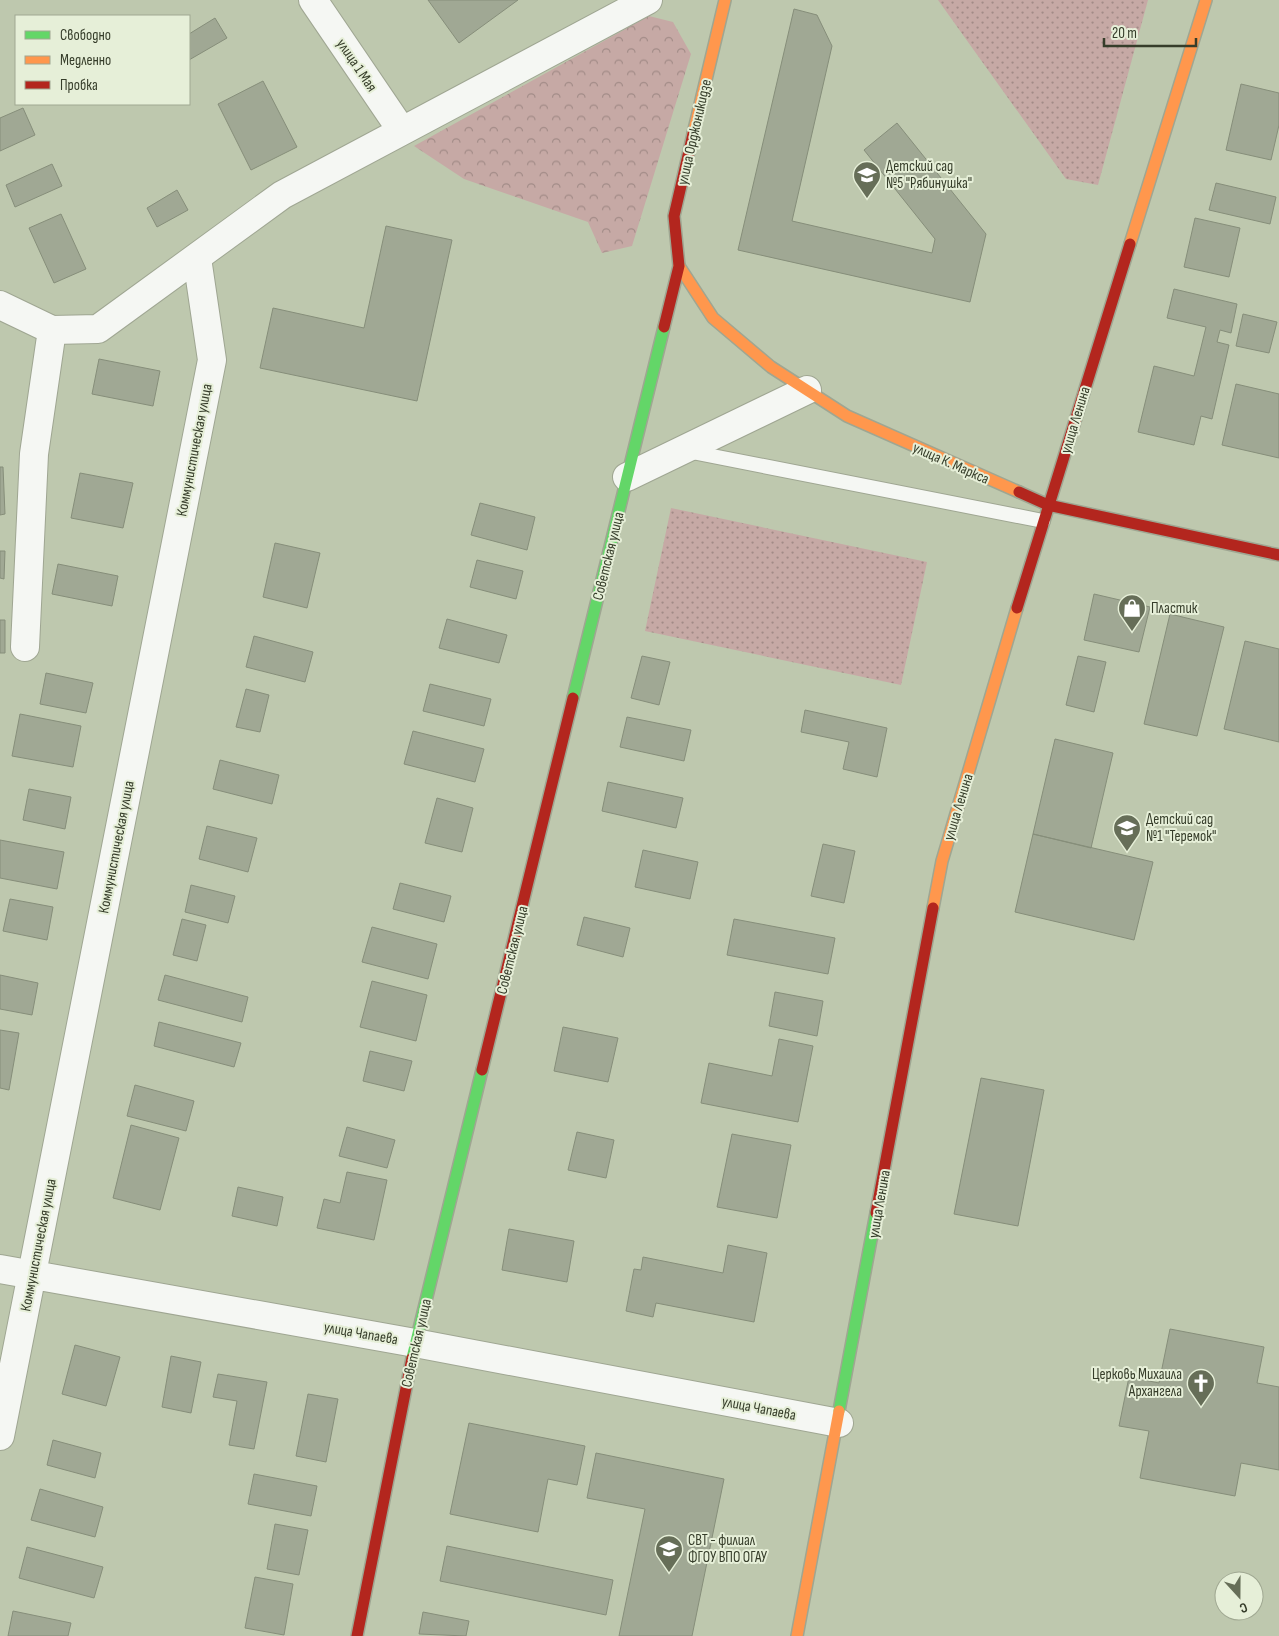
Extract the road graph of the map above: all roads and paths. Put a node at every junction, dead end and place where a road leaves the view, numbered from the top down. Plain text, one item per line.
1 (313, 0) edge
2 (648, 0) edge
3 (725, 0) edge
4 (1206, 0) edge
5 (402, 131) junction
6 (197, 258) junction
7 (679, 266) junction
8 (0, 305) edge
9 (52, 330) junction
10 (807, 390) junction
11 (683, 450) junction
12 (627, 477) junction
13 (1048, 506) junction
14 (1044, 521) junction
15 (1279, 555) edge
16 (25, 647) dead end
17 (0, 1269) edge
18 (33, 1274) junction
19 (415, 1343) junction
20 (839, 1423) junction
21 (0, 1436) edge
22 (357, 1636) edge
23 (797, 1636) edge

1 - 5 street, улица 1 Мая
2 - 5 street
3 - 7 street, улица Орджоникидзе
4 - 13 street, улица Ленина
5 - 6 street
6 - 9 street
6 - 18 street, Коммунистическая улица
7 - 10 street, улица К. Маркса
7 - 12 street, Советская улица
8 - 9 street
9 - 16 street
10 - 11 street
10 - 13 street, улица К. Маркса
11 - 12 street
11 - 14 lane
12 - 19 street, Советская улица
13 - 14 street, улица Ленина
13 - 15 street, улица К. Маркса
14 - 20 street, улица Ленина
17 - 18 street, улица Чапаева
18 - 19 street, улица Чапаева
18 - 21 street, Коммунистическая улица
19 - 20 street, улица Чапаева
19 - 22 street, Советская улица
20 - 23 street, улица Ленина

